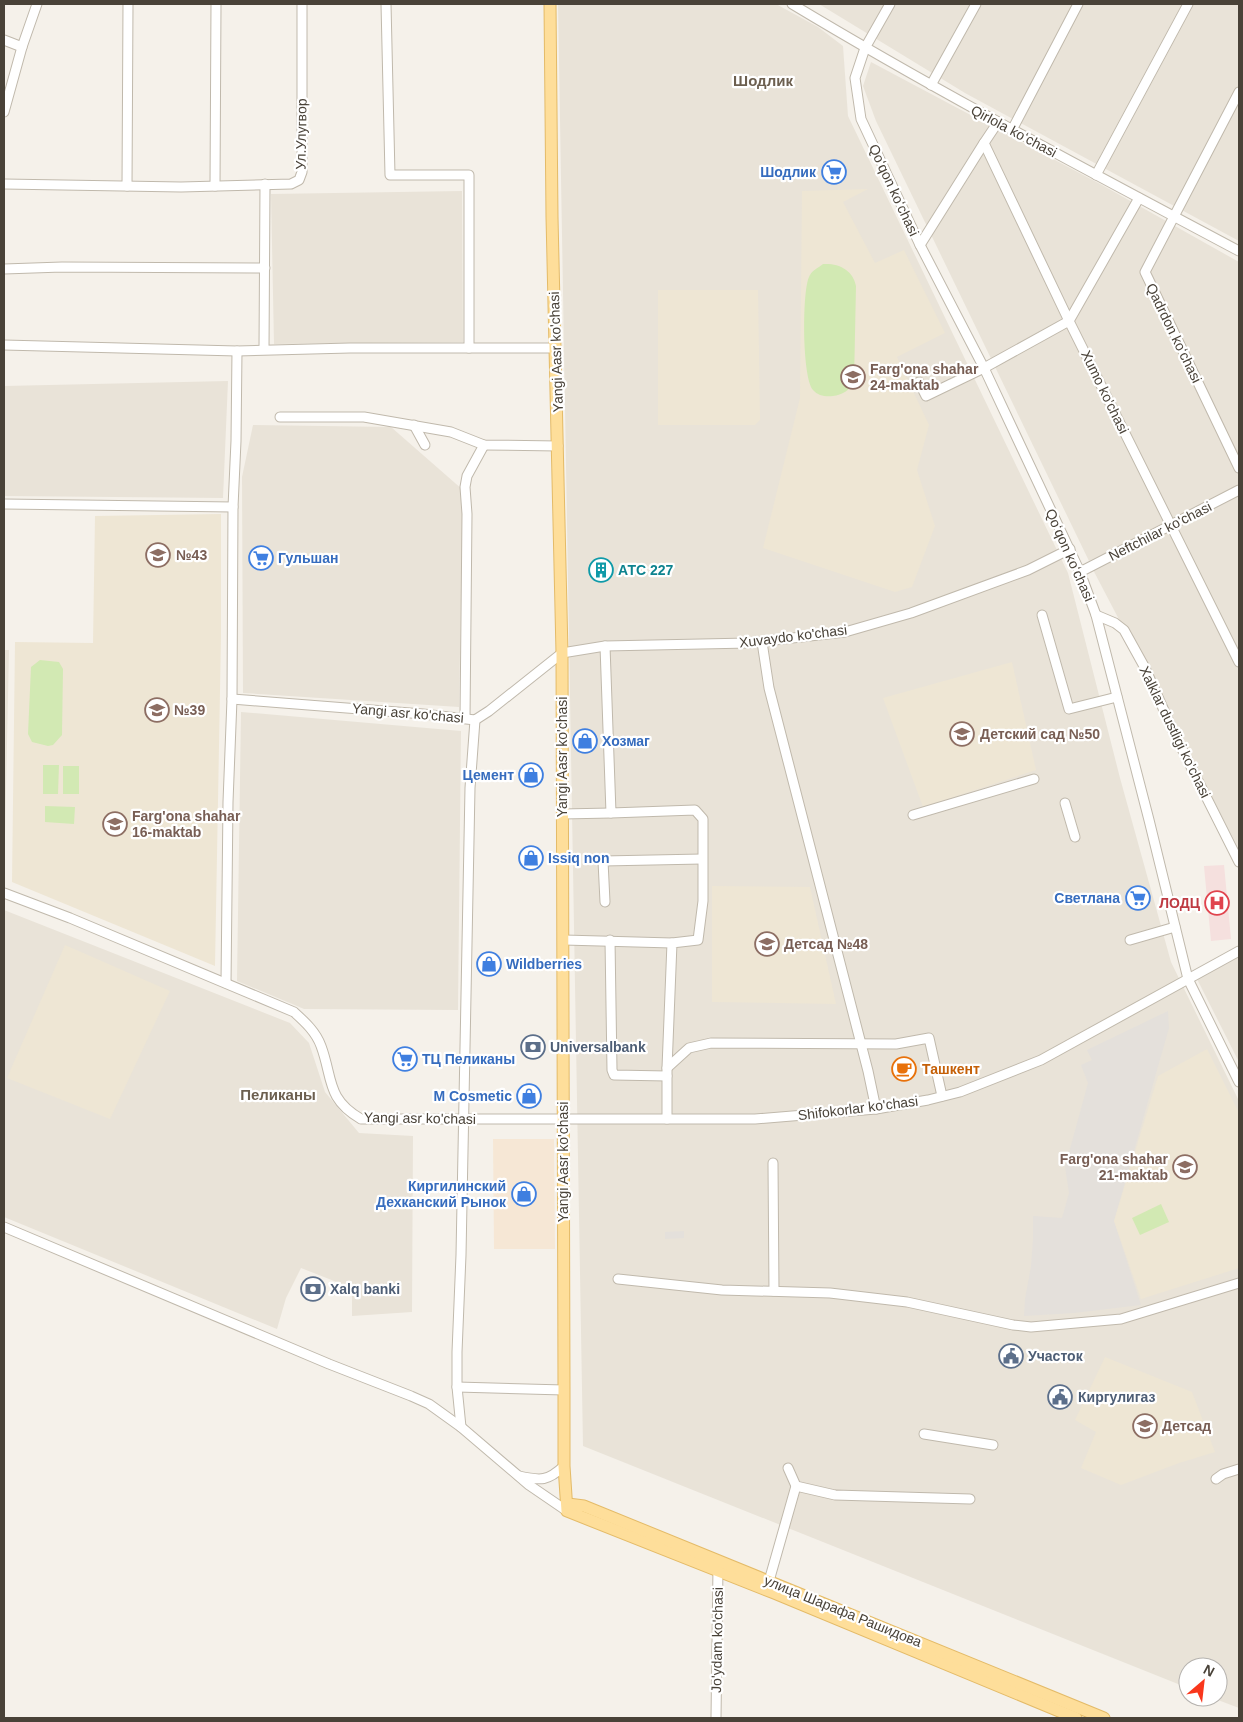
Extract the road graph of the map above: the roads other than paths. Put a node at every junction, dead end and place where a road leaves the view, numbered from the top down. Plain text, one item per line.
1 (37, 4) edge
2 (128, 4) edge
3 (216, 4) edge
4 (302, 4) edge
5 (386, 4) edge
6 (550, 4) edge
7 (792, 4) edge
8 (890, 4) edge
9 (976, 4) edge
10 (1078, 4) edge
11 (1188, 4) edge
12 (4, 40) edge
13 (22, 47) junction
14 (865, 48) junction
15 (931, 85) junction
16 (1239, 92) edge
17 (4, 112) edge
18 (998, 122) junction
19 (1012, 130) junction
20 (984, 143) junction
21 (1096, 175) junction
22 (4, 184) edge
23 (265, 184) junction
24 (127, 186) junction
25 (215, 186) junction
26 (1139, 198) junction
27 (1174, 217) junction
28 (920, 245) junction
29 (1238, 250) edge
30 (4, 268) edge
31 (265, 268) junction
32 (1069, 321) junction
33 (4, 345) edge
34 (468, 348) junction
35 (555, 348) junction
36 (264, 349) junction
37 (237, 351) junction
38 (984, 368) junction
39 (919, 382) dead end
40 (280, 417) dead end
41 (414, 424) junction
42 (425, 445) dead end
43 (484, 445) junction
44 (558, 446) junction
45 (1239, 468) edge
46 (1239, 490) edge
47 (4, 504) edge
48 (233, 507) junction
49 (1170, 525) junction
50 (1070, 549) junction
51 (1080, 572) junction
52 (1096, 615) junction
53 (1042, 616) dead end
54 (762, 642) junction
55 (605, 646) junction
56 (562, 653) junction
57 (1239, 662) edge
58 (1116, 697) junction
59 (232, 699) junction
60 (464, 718) junction
61 (475, 720) junction
62 (1034, 779) dead end
63 (1066, 803) dead end
64 (611, 813) junction
65 (562, 814) junction
66 (913, 815) dead end
67 (1075, 837) dead end
68 (702, 859) junction
69 (1239, 862) edge
70 (4, 893) edge
71 (605, 902) dead end
72 (1175, 927) junction
73 (564, 940) junction
74 (610, 940) junction
75 (1130, 940) dead end
76 (672, 943) junction
77 (1239, 952) edge
78 (1188, 979) junction
79 (226, 982) junction
80 (860, 1045) junction
81 (667, 1072) junction
82 (1239, 1082) edge
83 (942, 1096) junction
84 (876, 1109) junction
85 (464, 1119) junction
86 (563, 1119) junction
87 (667, 1119) junction
88 (773, 1163) dead end
89 (4, 1227) edge
90 (618, 1279) dead end
91 (1239, 1283) edge
92 (774, 1292) junction
93 (457, 1387) junction
94 (564, 1390) junction
95 (461, 1427) junction
96 (924, 1434) dead end
97 (993, 1445) dead end
98 (564, 1466) junction
99 (788, 1468) dead end
100 (1239, 1469) edge
101 (517, 1476) junction
102 (1216, 1479) dead end
103 (796, 1486) junction
104 (970, 1499) dead end
105 (574, 1509) junction
106 (718, 1566) junction
107 (769, 1581) junction
108 (994, 1679) junction
109 (716, 1718) edge
110 (1076, 1718) edge
111 (1104, 1718) edge

1 - 13 street
2 - 24 street
3 - 25 street
4 - 23 street, Ул.Улугвор
5 - 34 street
6 - 35 main road, Yangi Aasr ko'chasi
7 - 14 street, Qirlola koʻchasi
8 - 14 street, Qoʻqon koʻchasi
9 - 15 street
10 - 19 street
11 - 21 street
12 - 13 street
13 - 17 street
14 - 15 street, Qirlola koʻchasi
14 - 28 street, Qoʻqon koʻchasi
15 - 18 street, Qirlola koʻchasi
16 - 27 street, Qadrdon koʻchasi
18 - 19 street, Qirlola koʻchasi
18 - 20 street
19 - 21 street, Qirlola koʻchasi
20 - 28 street
20 - 32 street, Xumo ko'chasi
21 - 26 street, Qirlola koʻchasi
22 - 24 street, Ул.Улугвор
23 - 25 street, Ул.Улугвор
23 - 31 street
24 - 25 street, Ул.Улугвор
26 - 27 street, Qirlola koʻchasi
26 - 32 street
27 - 29 street, Qirlola koʻchasi
27 - 45 street, Qadrdon koʻchasi
28 - 38 street, Qoʻqon koʻchasi
30 - 31 street
31 - 36 street
32 - 38 street
32 - 49 street, Xumo ko'chasi
33 - 37 street
34 - 35 street
34 - 36 street
35 - 44 main road, Yangi Aasr ko'chasi
36 - 37 street
37 - 48 street
38 - 39 street
38 - 50 street, Qoʻqon koʻchasi
40 - 41 street
41 - 42 street
41 - 43 street
43 - 44 street
43 - 60 street
44 - 56 main road, Yangi Aasr ko'chasi
46 - 49 street, Neftchilar ko'chasi
47 - 48 street
48 - 59 street
49 - 51 street, Neftchilar ko'chasi
49 - 57 street, Xumo ko'chasi
50 - 51 street, Qoʻqon koʻchasi
50 - 54 street, Xuvaydo ko'chasi
51 - 52 street, Qoʻqon koʻchasi
52 - 58 street, Qoʻqon koʻchasi
52 - 69 street, Xalklar dustligi ko'chasi
53 - 58 street
54 - 55 street, Xuvaydo ko'chasi
54 - 80 street
55 - 56 street, Xuvaydo ko'chasi
55 - 64 street
56 - 61 street, Yangi asr ko'chasi
56 - 65 main road, Yangi Aasr ko'chasi
58 - 72 street, Qoʻqon koʻchasi
59 - 60 street, Yangi asr ko'chasi
59 - 79 street
60 - 61 street, Yangi asr ko'chasi
61 - 85 street
62 - 66 street
63 - 67 street
64 - 65 street
64 - 68 street
65 - 73 main road, Yangi Aasr ko'chasi
68 - 71 street
68 - 76 street
70 - 79 street, Yangi asr ko'chasi
72 - 75 street
72 - 78 street, Qoʻqon koʻchasi
73 - 74 street
73 - 86 main road, Yangi Aasr ko'chasi
74 - 76 street
74 - 81 street
76 - 81 street
77 - 78 street, Shifokorlar ko'chasi
78 - 82 street, Qoʻqon koʻchasi
78 - 83 street, Shifokorlar ko'chasi
79 - 85 street, Yangi asr ko'chasi
80 - 81 street
80 - 83 street
80 - 84 street
81 - 87 street
83 - 84 street, Shifokorlar ko'chasi
84 - 87 street, Shifokorlar ko'chasi
85 - 86 street, Yangi asr ko'chasi
85 - 93 street
86 - 87 street, Shifokorlar ko'chasi
86 - 94 main road, Yangi Aasr ko'chasi
88 - 92 street
89 - 95 street
90 - 92 street
91 - 92 street
93 - 94 street
93 - 95 street
94 - 98 main road, Yangi Aasr ko'chasi
95 - 101 street
96 - 97 street
98 - 101 street
98 - 105 main road, Yangi Aasr ko'chasi
99 - 103 street
100 - 102 street
101 - 105 street
103 - 104 street
103 - 107 street
105 - 106 main road, улица Шарафа Рашидова
106 - 107 main road, улица Шарафа Рашидова
106 - 108 main road
106 - 109 street, Jo'ydam ko'chasi
107 - 108 main road, улица Шарафа Рашидова
108 - 110 main road
108 - 111 main road, улица Шарафа Рашидова

